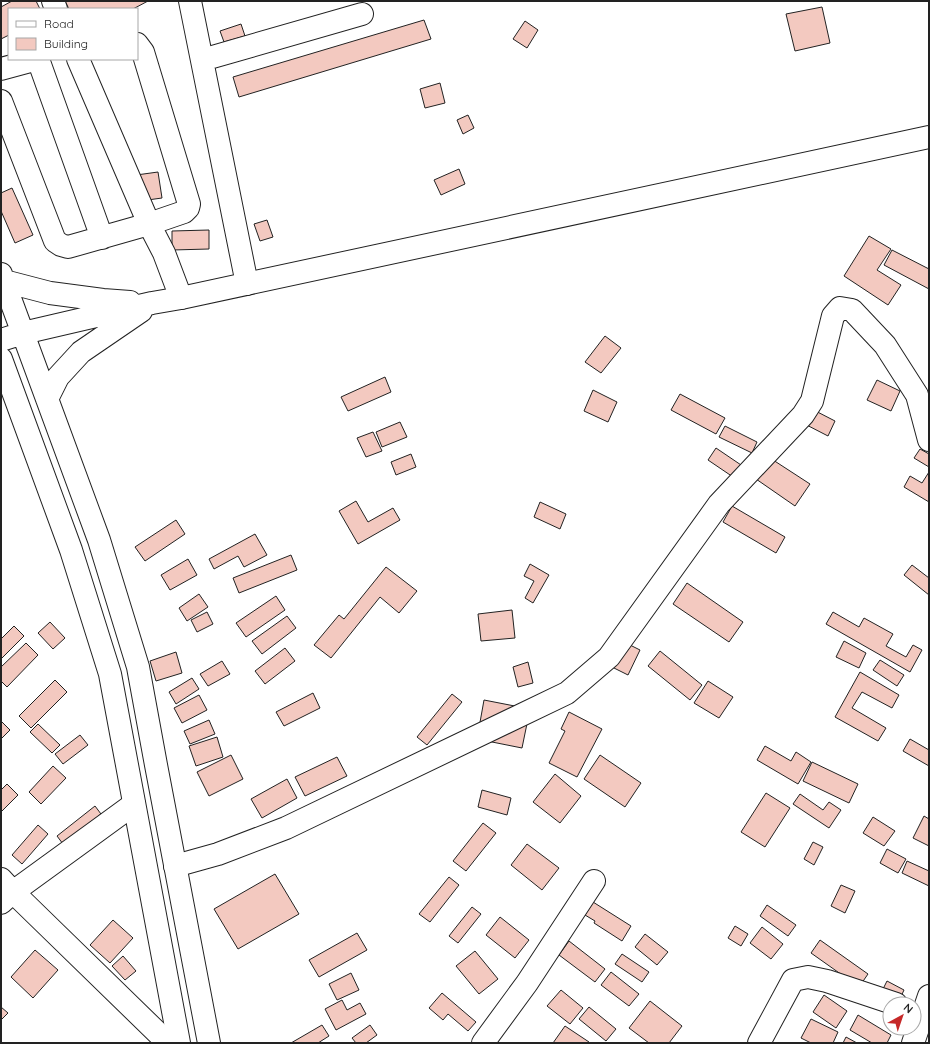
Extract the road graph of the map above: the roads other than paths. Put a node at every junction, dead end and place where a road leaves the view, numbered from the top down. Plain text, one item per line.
1 (190, 1) edge
2 (362, 14) dead end
3 (138, 45) edge
4 (34, 60) edge
5 (38, 60) edge
6 (78, 60) edge
7 (202, 60) junction
8 (1, 69) edge
9 (1, 101) edge
10 (929, 137) edge
11 (149, 224) junction
12 (102, 238) junction
13 (2, 277) edge
14 (248, 284) junction
15 (181, 298) junction
16 (152, 303) junction
17 (23, 334) junction
18 (1, 340) edge
19 (1, 359) edge
20 (47, 399) junction
21 (929, 440) edge
22 (134, 804) junction
23 (175, 866) junction
24 (594, 881) dead end
25 (5, 891) edge
26 (882, 999) edge
27 (168, 1043) edge
28 (179, 1043) edge
29 (209, 1043) edge
30 (483, 1043) edge
31 (759, 1043) edge

1 - 7 main road
2 - 7 main road
3 - 11 main road
4 - 8 main road
5 - 12 main road
6 - 11 main road
7 - 14 main road
9 - 12 main road
10 - 14 main road
11 - 12 main road
11 - 15 main road
13 - 16 main road
13 - 17 main road
14 - 15 main road
15 - 16 main road
16 - 17 main road
16 - 20 main road
17 - 18 main road
17 - 20 main road
19 - 22 main road
20 - 23 main road
21 - 23 main road
22 - 25 main road
22 - 28 main road
23 - 29 main road
24 - 30 main road
25 - 27 main road
26 - 31 main road

